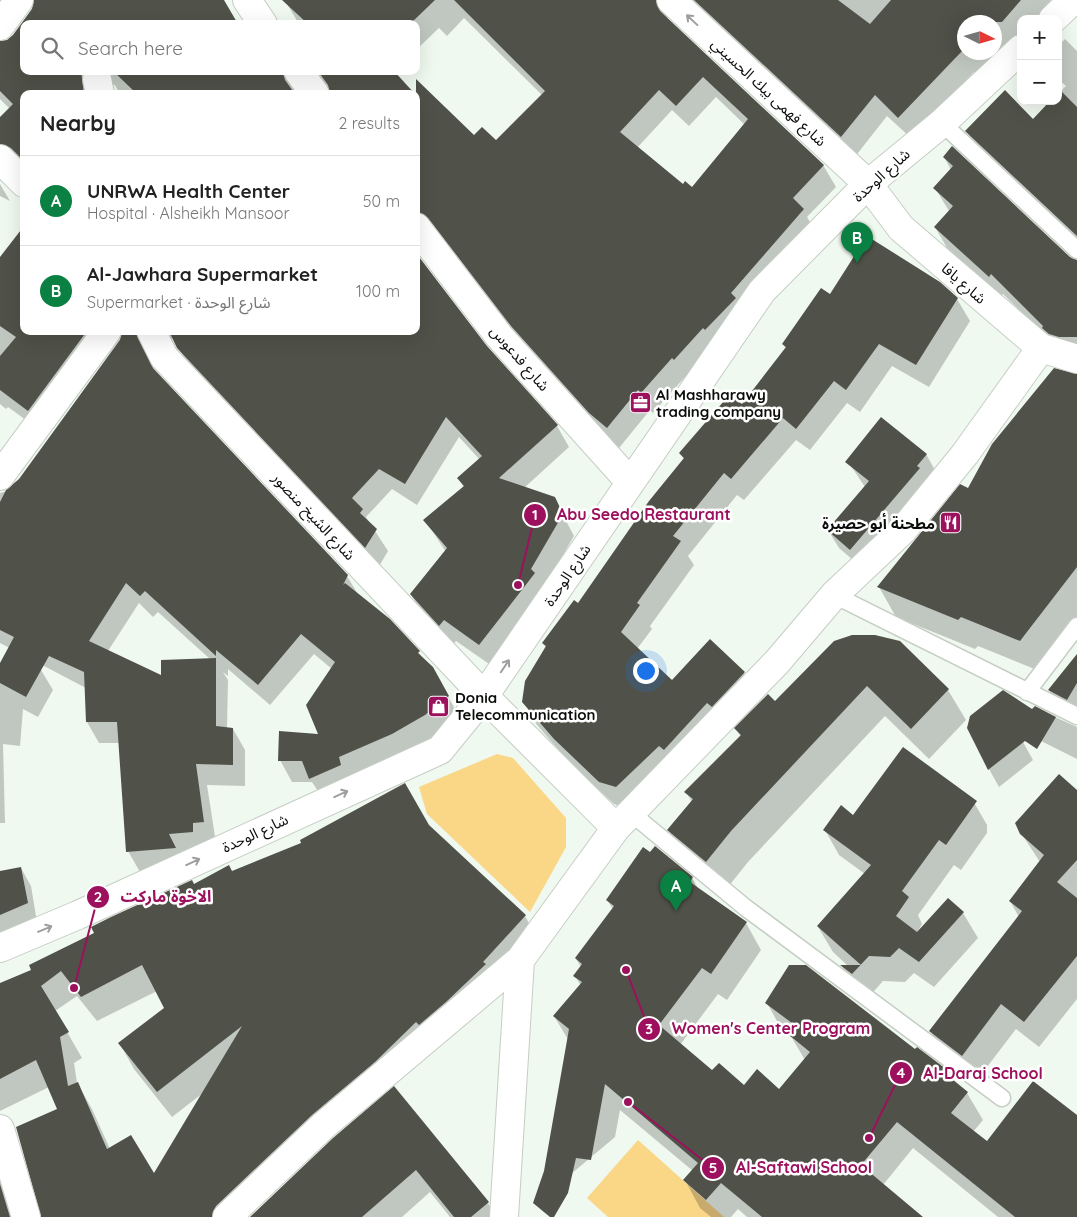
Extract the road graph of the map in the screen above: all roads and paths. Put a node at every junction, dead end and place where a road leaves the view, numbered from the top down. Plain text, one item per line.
1 (19, 0) edge
2 (247, 0) edge
3 (671, 0) edge
4 (260, 20) edge
5 (0, 26) edge
6 (1017, 53) edge
7 (301, 75) edge
8 (312, 90) edge
9 (942, 123) junction
10 (0, 158) edge
11 (20, 179) edge
12 (868, 184) junction
13 (420, 232) edge
14 (1077, 250) edge
15 (104, 335) edge
16 (153, 335) edge
17 (1041, 348) junction
18 (1077, 359) edge
19 (0, 476) edge
20 (630, 482) junction
21 (834, 595) junction
22 (1077, 626) edge
23 (1028, 692) junction
24 (484, 696) junction
25 (1077, 716) edge
26 (623, 821) junction
27 (0, 948) edge
28 (520, 960) junction
29 (1002, 1098) dead end
30 (0, 1129) edge
31 (26, 1217) edge
32 (227, 1217) edge
33 (504, 1217) edge

1 - 5 street
2 - 4 street
12 -> 3 street, شارع فهمى بيك الحسيني
6 - 9 street, شارع الوحدة
7 - 8 street
9 - 12 street, شارع الوحدة
9 - 14 lane
10 - 11 street
12 - 17 street, شارع يافا
12 - 20 street, شارع الوحدة
13 - 20 street, شارع فدعوس
15 - 19 street
16 - 24 street, شارع الشيخ منصور
17 - 18 street, شارع يافا
17 - 21 street
24 -> 20 street, شارع الوحدة
21 - 23 lane
21 - 26 street
22 - 23 lane
23 - 25 lane
24 - 26 street, شارع الشيخ منصور
27 -> 24 street, شارع الوحدة
26 - 28 street
26 - 29 lane
28 - 32 street
28 - 33 street
30 - 31 street

